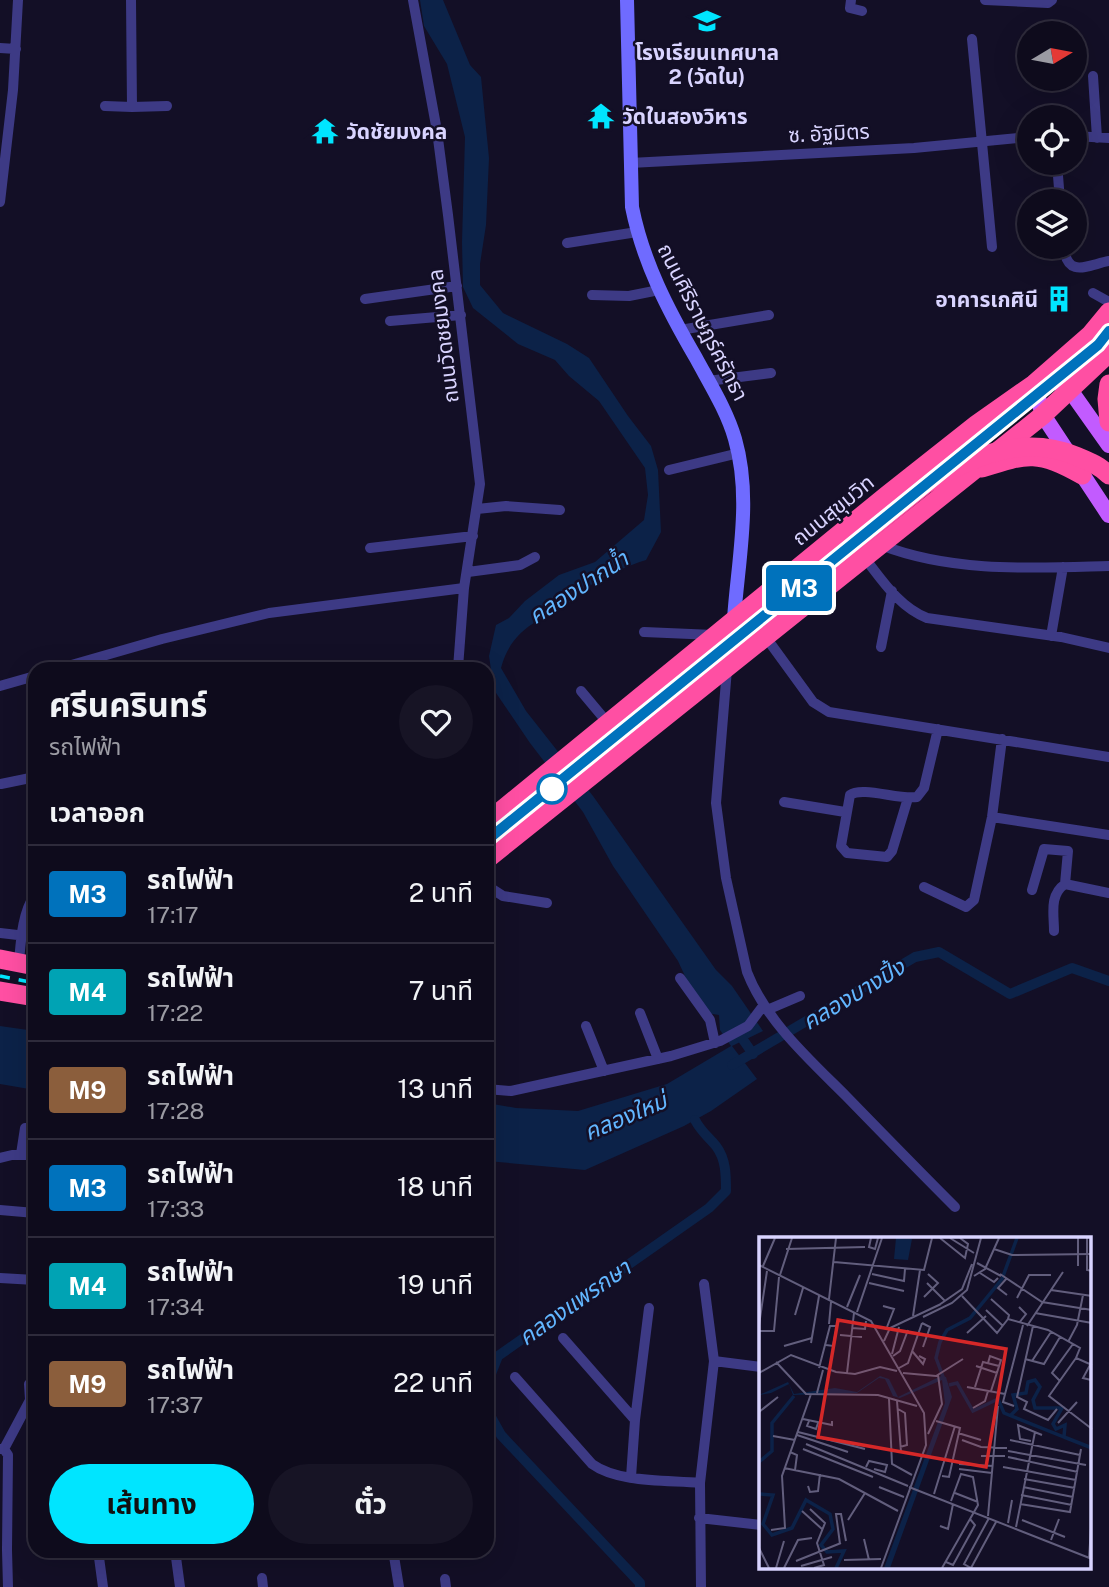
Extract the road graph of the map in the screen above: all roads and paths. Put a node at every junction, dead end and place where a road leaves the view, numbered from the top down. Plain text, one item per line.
1 (18, 0) edge
2 (131, 0) edge
3 (413, 0) edge
4 (627, 0) edge
5 (851, 0) edge
6 (985, 0) edge
7 (1052, 0) edge
8 (862, 12) dead end
9 (972, 39) dead end
10 (0, 48) edge
11 (16, 50) junction
12 (1093, 76) dead end
13 (105, 106) dead end
14 (167, 106) dead end
15 (132, 107) junction
16 (1103, 138) edge
17 (1017, 139) edge
18 (984, 143) junction
19 (630, 163) junction
20 (0, 202) edge
21 (637, 232) junction
22 (567, 243) dead end
23 (992, 247) dead end
24 (1067, 259) edge
25 (1109, 261) edge
26 (457, 286) junction
27 (659, 289) junction
28 (1093, 293) dead end
29 (592, 295) dead end
30 (365, 299) dead end
31 (1109, 302) edge
32 (1109, 312) edge
33 (769, 315) dead end
34 (461, 316) junction
35 (390, 321) dead end
36 (680, 330) junction
37 (1109, 354) edge
38 (771, 373) dead end
39 (1040, 380) junction
40 (708, 381) junction
41 (1109, 384) edge
42 (1070, 390) junction
43 (1043, 415) junction
44 (1109, 422) edge
45 (977, 424) junction
46 (1109, 445) edge
47 (998, 450) junction
48 (738, 453) junction
49 (669, 470) dead end
50 (971, 471) junction
51 (1082, 475) junction
52 (1109, 475) edge
53 (477, 509) junction
54 (560, 510) dead end
55 (1109, 515) edge
56 (473, 537) junction
57 (881, 545) junction
58 (370, 548) dead end
59 (535, 557) dead end
60 (864, 557) junction
61 (1109, 566) edge
62 (1063, 567) junction
63 (468, 572) junction
64 (464, 587) junction
65 (892, 591) junction
66 (734, 619) junction
67 (644, 632) dead end
68 (765, 636) junction
69 (1051, 636) junction
70 (881, 647) dead end
71 (1109, 648) edge
72 (722, 650) junction
73 (82, 662) edge
74 (458, 662) edge
75 (28, 678) edge
76 (0, 686) edge
77 (581, 691) dead end
78 (600, 728) junction
79 (938, 729) junction
80 (1002, 739) junction
81 (1109, 757) edge
82 (28, 778) edge
83 (1, 784) edge
84 (908, 798) junction
85 (784, 802) dead end
86 (845, 812) junction
87 (494, 817) edge
88 (992, 817) junction
89 (1109, 835) edge
90 (494, 854) edge
91 (1065, 884) junction
92 (924, 887) dead end
93 (494, 890) edge
94 (1032, 890) dead end
95 (1109, 893) edge
96 (547, 903) dead end
97 (28, 908) edge
98 (1054, 931) dead end
99 (0, 933) edge
100 (21, 936) junction
101 (28, 936) edge
102 (18, 962) edge
103 (680, 978) dead end
104 (0, 991) edge
105 (28, 996) edge
106 (800, 996) dead end
107 (765, 1011) junction
108 (640, 1013) dead end
109 (586, 1026) dead end
110 (717, 1042) junction
111 (659, 1059) junction
112 (604, 1071) junction
113 (494, 1090) edge
114 (24, 1128) dead end
115 (21, 1154) junction
116 (28, 1154) edge
117 (0, 1158) edge
118 (955, 1207) dead end
119 (0, 1210) edge
120 (28, 1212) edge
121 (0, 1278) edge
122 (28, 1280) edge
123 (704, 1284) dead end
124 (649, 1308) dead end
125 (563, 1338) dead end
126 (715, 1361) junction
127 (759, 1367) edge
128 (515, 1377) dead end
129 (28, 1404) edge
130 (635, 1420) junction
131 (2, 1449) edge
132 (631, 1477) junction
133 (700, 1483) junction
134 (699, 1518) junction
135 (759, 1522) edge
136 (99, 1558) edge
137 (175, 1558) edge
138 (394, 1558) edge
139 (8, 1587) edge
140 (103, 1587) edge
141 (180, 1587) edge
142 (399, 1587) edge
143 (701, 1587) edge

1 - 11 street
2 - 15 street
3 - 26 street, ถนนวัดชยมงคล
4 - 19 street, ถนนศิริราษฎร์ศรัทธา
5 - 8 street
6 - 7 street
9 - 18 street
10 - 11 street
11 - 20 street
12 - 16 street
13 - 15 street
14 - 15 street
17 - 18 street, ซ. อัฐมิตร
18 - 19 street, ซ. อัฐมิตร
18 - 23 street
19 - 21 street, ถนนศิริราษฎร์ศรัทธา
21 - 22 street
21 - 27 street, ถนนศิริราษฎร์ศรัทธา
24 - 25 street
26 - 30 street
26 - 34 street, ถนนวัดชยมงคล
27 - 29 street
27 - 36 street, ถนนศิริราษฎร์ศรัทธา
28 - 31 street
32 - 39 highway, ถนนสุขุมวิท
33 - 36 street
34 - 35 street
34 - 53 street, ถนนวัดชยมงคล
36 - 40 street, ถนนศิริราษฎร์ศรัทธา
37 - 42 highway, ถนนสุขุมวิท
38 - 40 street
39 - 42 main road
39 - 43 main road
39 - 45 highway, ถนนสุขุมวิท
40 - 48 street, ถนนศิริราษฎร์ศรัทธา
41 - 44 highway
42 - 43 highway, ถนนสุขุมวิท
42 - 46 main road
43 - 47 highway, ถนนสุขุมวิท
43 - 51 main road
45 - 47 highway
45 - 66 highway, ถนนสุขุมวิท
47 - 50 highway, ถนนสุขุมวิท
48 - 49 street
48 - 66 street, ถนนศิริราษฎร์ศรัทธา
50 - 51 highway
50 - 57 highway, ถนนสุขุมวิท
51 - 55 main road
52 - 72 highway, bridge
53 - 54 street
53 - 56 street, ถนนวัดชยมงคล
56 - 58 street
56 - 63 street, ถนนวัดชยมงคล
57 - 60 highway, ถนนสุขุมวิท
57 - 62 street
59 - 63 street
60 - 65 street
60 - 68 highway, ถนนสุขุมวิท
61 - 62 street
62 - 69 street
63 - 64 street, ถนนวัดชยมงคล
64 - 73 street
64 - 74 street, ถนนวัดชยมงคล
65 - 69 street
65 - 70 street
66 - 72 highway, ถนนสุขุมวิท
67 - 72 street
68 - 72 highway, ถนนสุขุมวิท
68 - 79 street
69 - 71 street
72 - 78 highway
72 - 90 highway, ถนนสุขุมวิท
72 - 107 street
75 - 76 street
77 - 78 street
78 - 87 highway
79 - 80 street
79 - 84 street
80 - 81 street
80 - 88 street
82 - 83 street
84 - 86 street
84 - 86 street
85 - 86 street
88 - 89 street
88 - 92 street
91 - 94 street
91 - 95 street
91 - 98 street
93 - 96 street
97 - 100 street
99 - 100 street
100 - 101 street
100 - 102 street
103 - 110 street
104 - 105 highway
106 - 107 street
107 - 110 street
107 - 118 street
108 - 111 street
109 - 112 street
110 - 111 street
111 - 112 street
112 - 113 street
114 - 115 street
115 - 116 street
115 - 117 street
119 - 120 street
121 - 122 street
123 - 126 street
124 - 130 street
125 - 130 street
126 - 127 street
126 - 133 street
128 - 132 street
129 - 131 street
130 - 132 street
131 - 139 street
132 - 133 street
133 - 134 street
134 - 135 street
134 - 143 street
136 - 140 street
137 - 141 street
138 - 142 street

